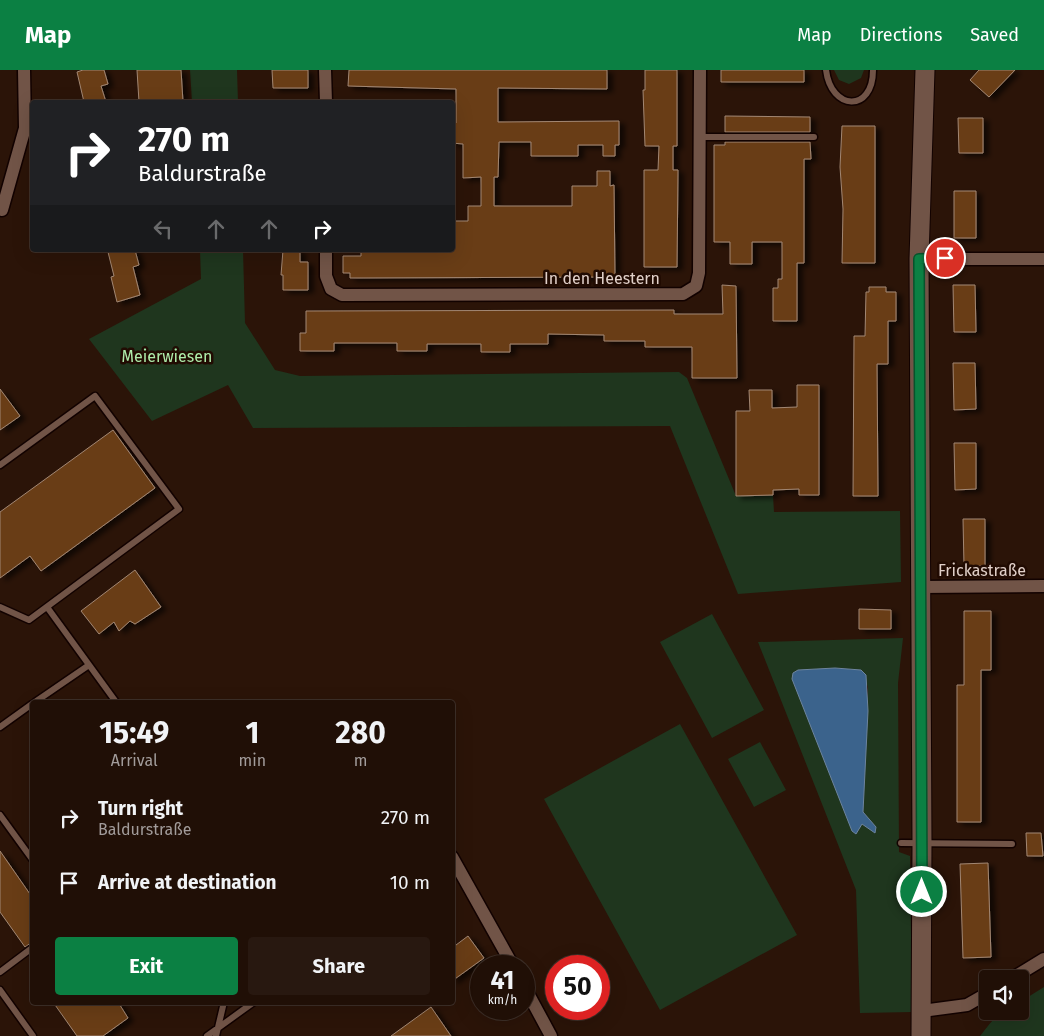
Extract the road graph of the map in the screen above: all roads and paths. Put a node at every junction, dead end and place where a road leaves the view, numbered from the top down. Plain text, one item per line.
1 (24, 70) edge
2 (325, 70) edge
3 (700, 70) edge
4 (826, 70) edge
5 (873, 70) edge
6 (925, 70) edge
7 (326, 100) edge
8 (700, 137) junction
9 (814, 137) dead end
10 (2, 210) dead end
11 (326, 252) edge
12 (919, 259) junction
13 (1044, 259) edge
14 (0, 465) edge
15 (920, 586) junction
16 (1044, 586) edge
17 (0, 607) edge
18 (47, 607) junction
19 (89, 665) junction
20 (40, 700) edge
21 (115, 700) edge
22 (30, 707) edge
23 (0, 727) edge
24 (0, 815) edge
25 (901, 843) dead end
26 (922, 843) junction
27 (1012, 844) dead end
28 (30, 856) edge
29 (455, 861) edge
30 (30, 950) edge
31 (507, 955) edge
32 (1044, 959) edge
33 (1026, 970) edge
34 (0, 972) edge
35 (0, 990) edge
36 (979, 998) edge
37 (223, 1005) edge
38 (250, 1005) edge
39 (535, 1006) edge
40 (922, 1011) junction
41 (218, 1028) junction
42 (33, 1036) edge
43 (207, 1036) edge
44 (216, 1036) edge
45 (551, 1036) edge
46 (921, 1036) edge

1 - 10 street
2 - 7 street
3 - 8 street, In den Heestern
4 - 5 lane
6 - 12 main road
8 - 9 lane
8 - 11 street, In den Heestern
12 - 13 street
12 - 15 main road
14 - 18 lane
15 - 16 street, Frickastraße
15 - 26 main road
17 - 18 lane
18 - 19 lane
19 - 20 lane
19 - 21 lane
22 - 23 lane
24 - 28 lane
25 - 26 lane
26 - 27 lane
26 - 40 main road
29 - 31 street
30 - 34 lane
32 - 33 street
35 - 42 lane
36 - 40 street
37 - 41 lane
38 - 41 lane
39 - 45 street
40 - 46 main road
41 - 43 lane
41 - 44 lane

